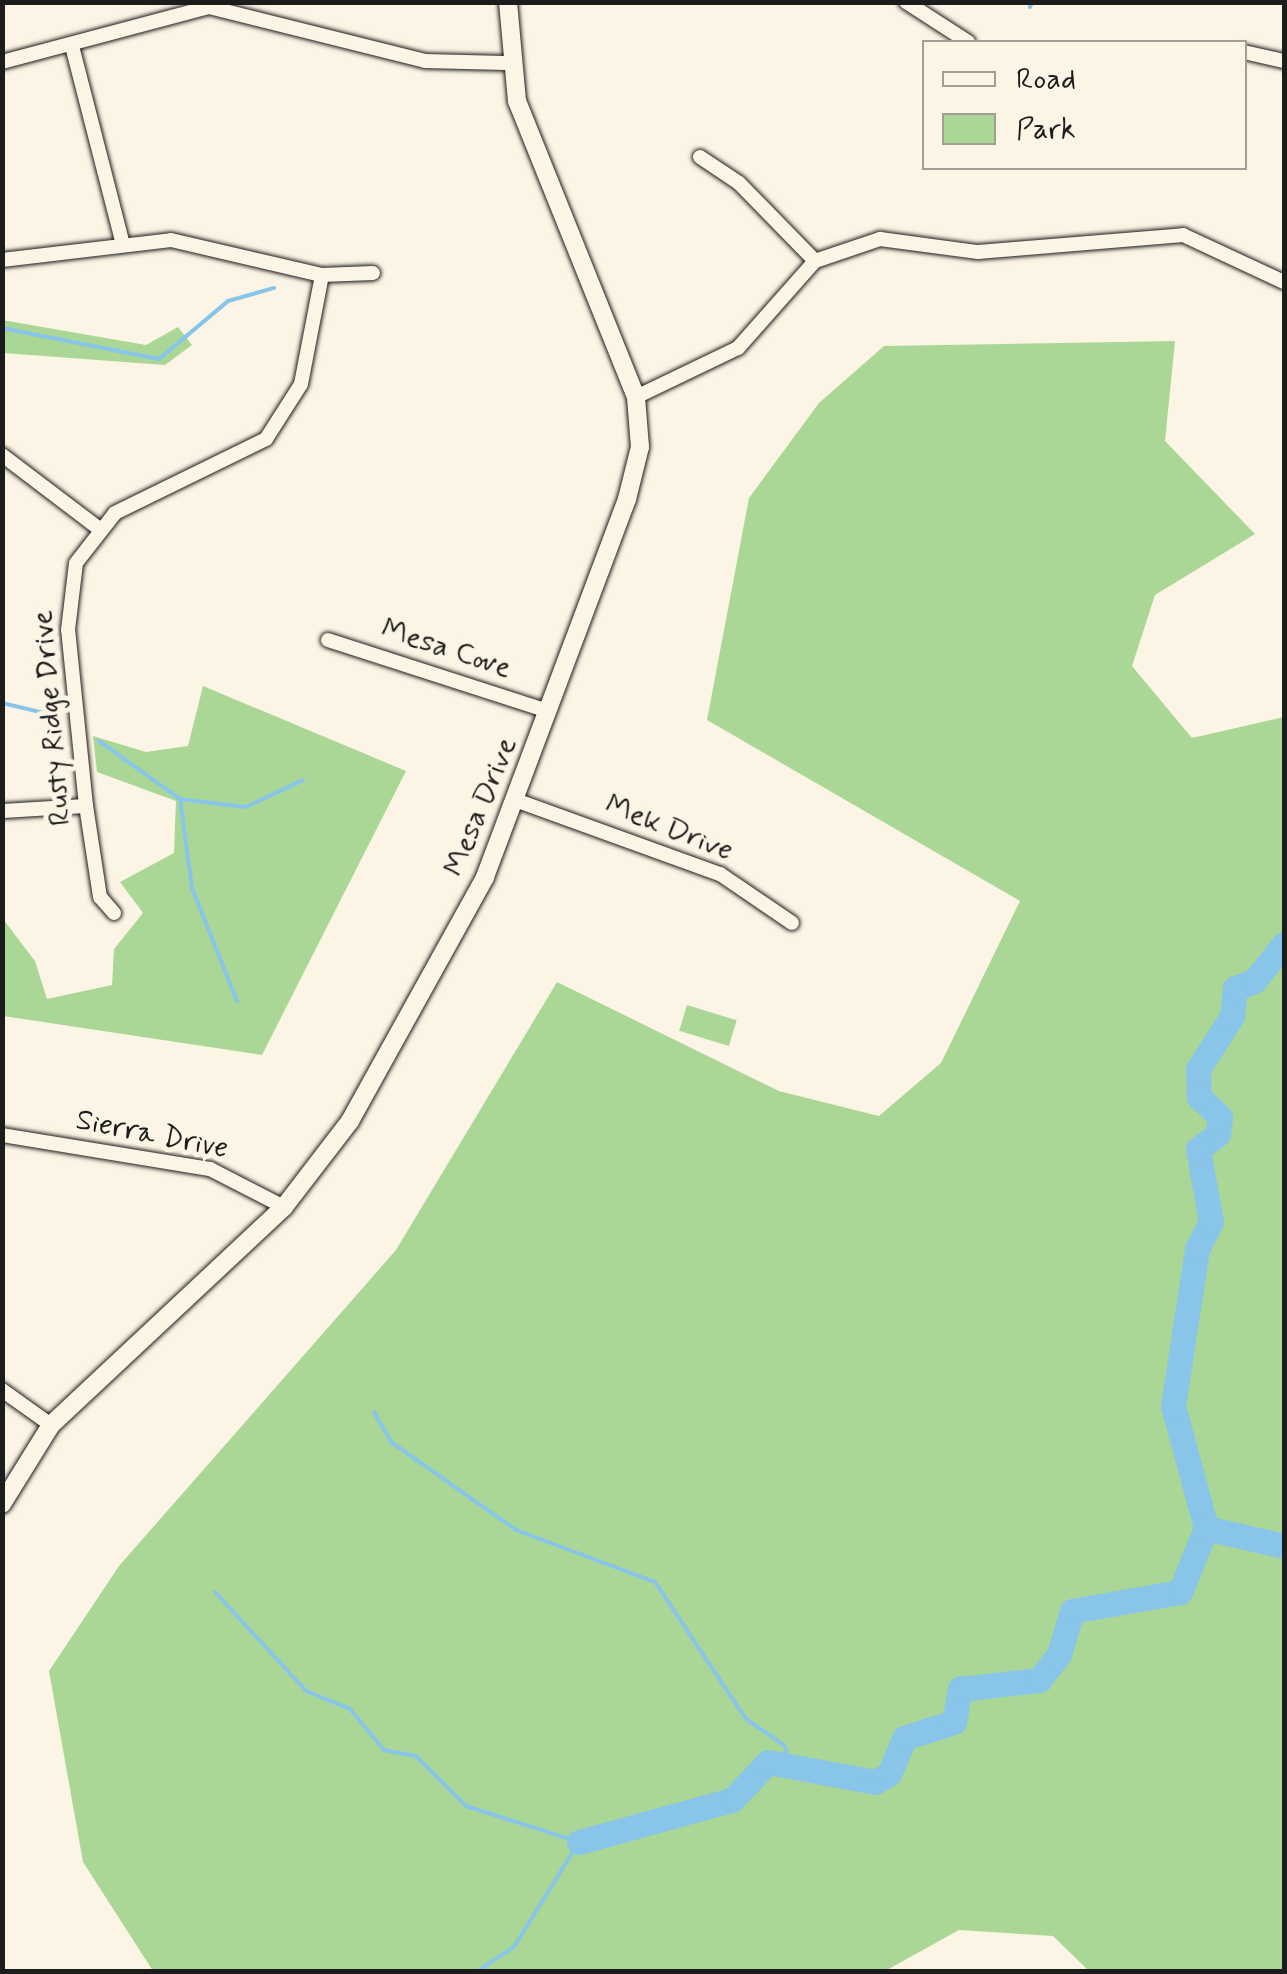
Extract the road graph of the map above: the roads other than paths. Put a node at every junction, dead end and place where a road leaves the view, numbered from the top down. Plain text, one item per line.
1 (508, 2) edge
2 (906, 2) edge
3 (209, 5) edge
4 (965, 40) edge
5 (72, 46) junction
6 (1247, 53) edge
7 (1284, 61) edge
8 (2, 62) edge
9 (506, 63) junction
10 (700, 158) dead end
11 (123, 244) junction
12 (2, 260) edge
13 (815, 262) junction
14 (373, 273) dead end
15 (322, 275) junction
16 (1284, 282) edge
17 (636, 397) junction
18 (2, 455) edge
19 (98, 528) junction
20 (328, 640) dead end
21 (548, 711) junction
22 (518, 800) junction
23 (86, 806) junction
24 (2, 811) edge
25 (114, 913) dead end
26 (792, 923) dead end
27 (2, 1135) edge
28 (284, 1206) junction
29 (2, 1390) edge
30 (51, 1424) junction
31 (2, 1504) edge

1 - 9 street, Mesa Drive
2 - 4 street
3 - 5 street
3 - 9 street
5 - 8 street
5 - 11 street
6 - 7 street
9 - 17 street, Mesa Drive
10 - 13 street
11 - 12 street
11 - 15 street
13 - 16 street
13 - 17 street
14 - 15 street
15 - 19 street, Rusty Ridge Drive
17 - 21 street, Mesa Drive
18 - 19 street
19 - 23 street, Rusty Ridge Drive
20 - 21 street, Mesa Cove
21 - 22 street, Mesa Drive
22 - 26 street, Mek Drive
22 - 28 street, Mesa Drive
23 - 24 street
23 - 25 street, Rusty Ridge Drive
27 - 28 street, Sierra Drive
28 - 30 street, Mesa Drive
29 - 30 street
30 - 31 street, Mesa Drive

